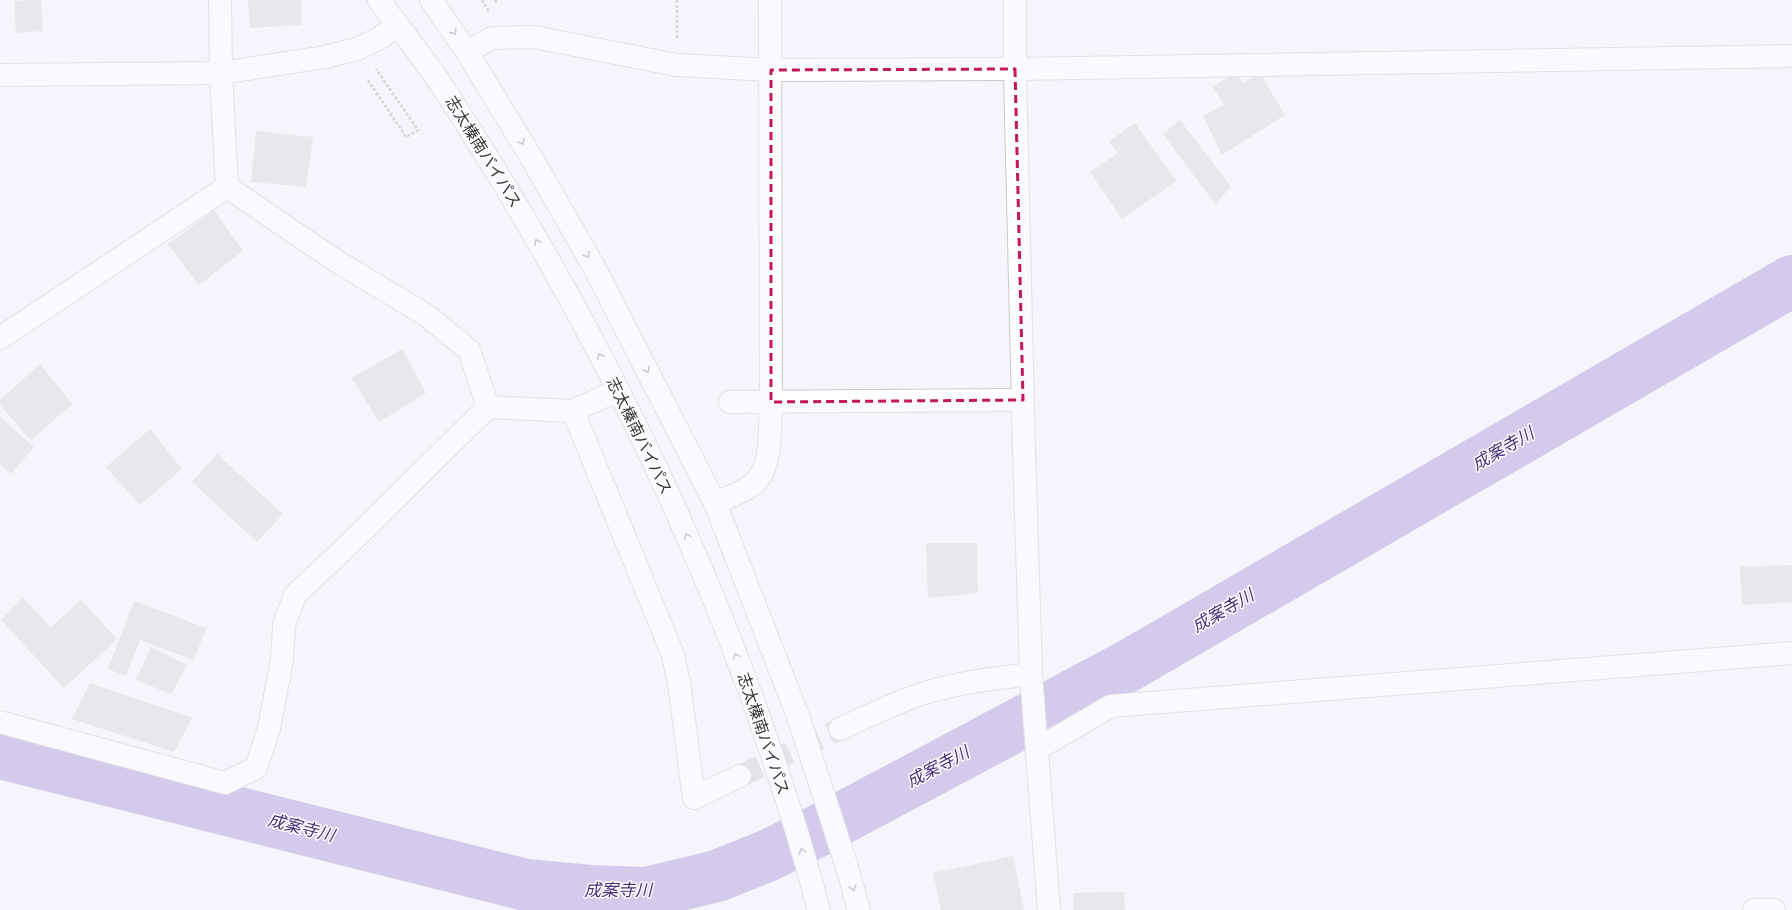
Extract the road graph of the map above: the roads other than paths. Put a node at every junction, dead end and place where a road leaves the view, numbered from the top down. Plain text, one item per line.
1 (220, 0) edge
2 (379, 0) edge
3 (431, 0) edge
4 (770, 0) edge
5 (1015, 0) edge
6 (397, 26) junction
7 (467, 52) junction
8 (1792, 56) edge
9 (1015, 69) junction
10 (771, 70) junction
11 (221, 73) junction
12 (0, 75) edge
13 (227, 187) junction
14 (0, 338) edge
15 (618, 390) junction
16 (1023, 400) junction
17 (730, 402) dead end
18 (770, 402) junction
19 (488, 407) junction
20 (573, 411) junction
21 (715, 503) junction
22 (1792, 653) edge
23 (1031, 674) junction
24 (0, 722) edge
25 (840, 729) tunnel mouth
26 (1037, 749) junction
27 (740, 776) tunnel mouth
28 (819, 910) edge
29 (859, 910) edge
30 (1050, 910) edge
31 (1754, 910) edge
32 (1774, 910) edge

1 - 11 main road
2 - 6 main road, 志太榛南バイパス
3 -> 7 main road
4 - 10 main road
5 - 9 main road
6 - 11 main road
15 -> 6 main road, 志太榛南バイパス
7 - 10 main road
7 -> 21 main road
8 - 9 main road
9 - 10 main road
9 - 16 main road
10 - 18 main road
11 - 12 main road
11 - 13 main road
13 - 14 main road
13 - 19 main road
15 - 20 main road
28 -> 15 main road, 志太榛南バイパス
16 - 18 main road
16 - 23 main road
17 - 18 main road
18 - 21 main road
19 - 20 main road
19 - 24 main road
20 - 27 main road
21 -> 29 main road
22 - 26 main road
23 - 25 main road
23 - 26 main road
26 - 30 main road
31 - 32 main road

